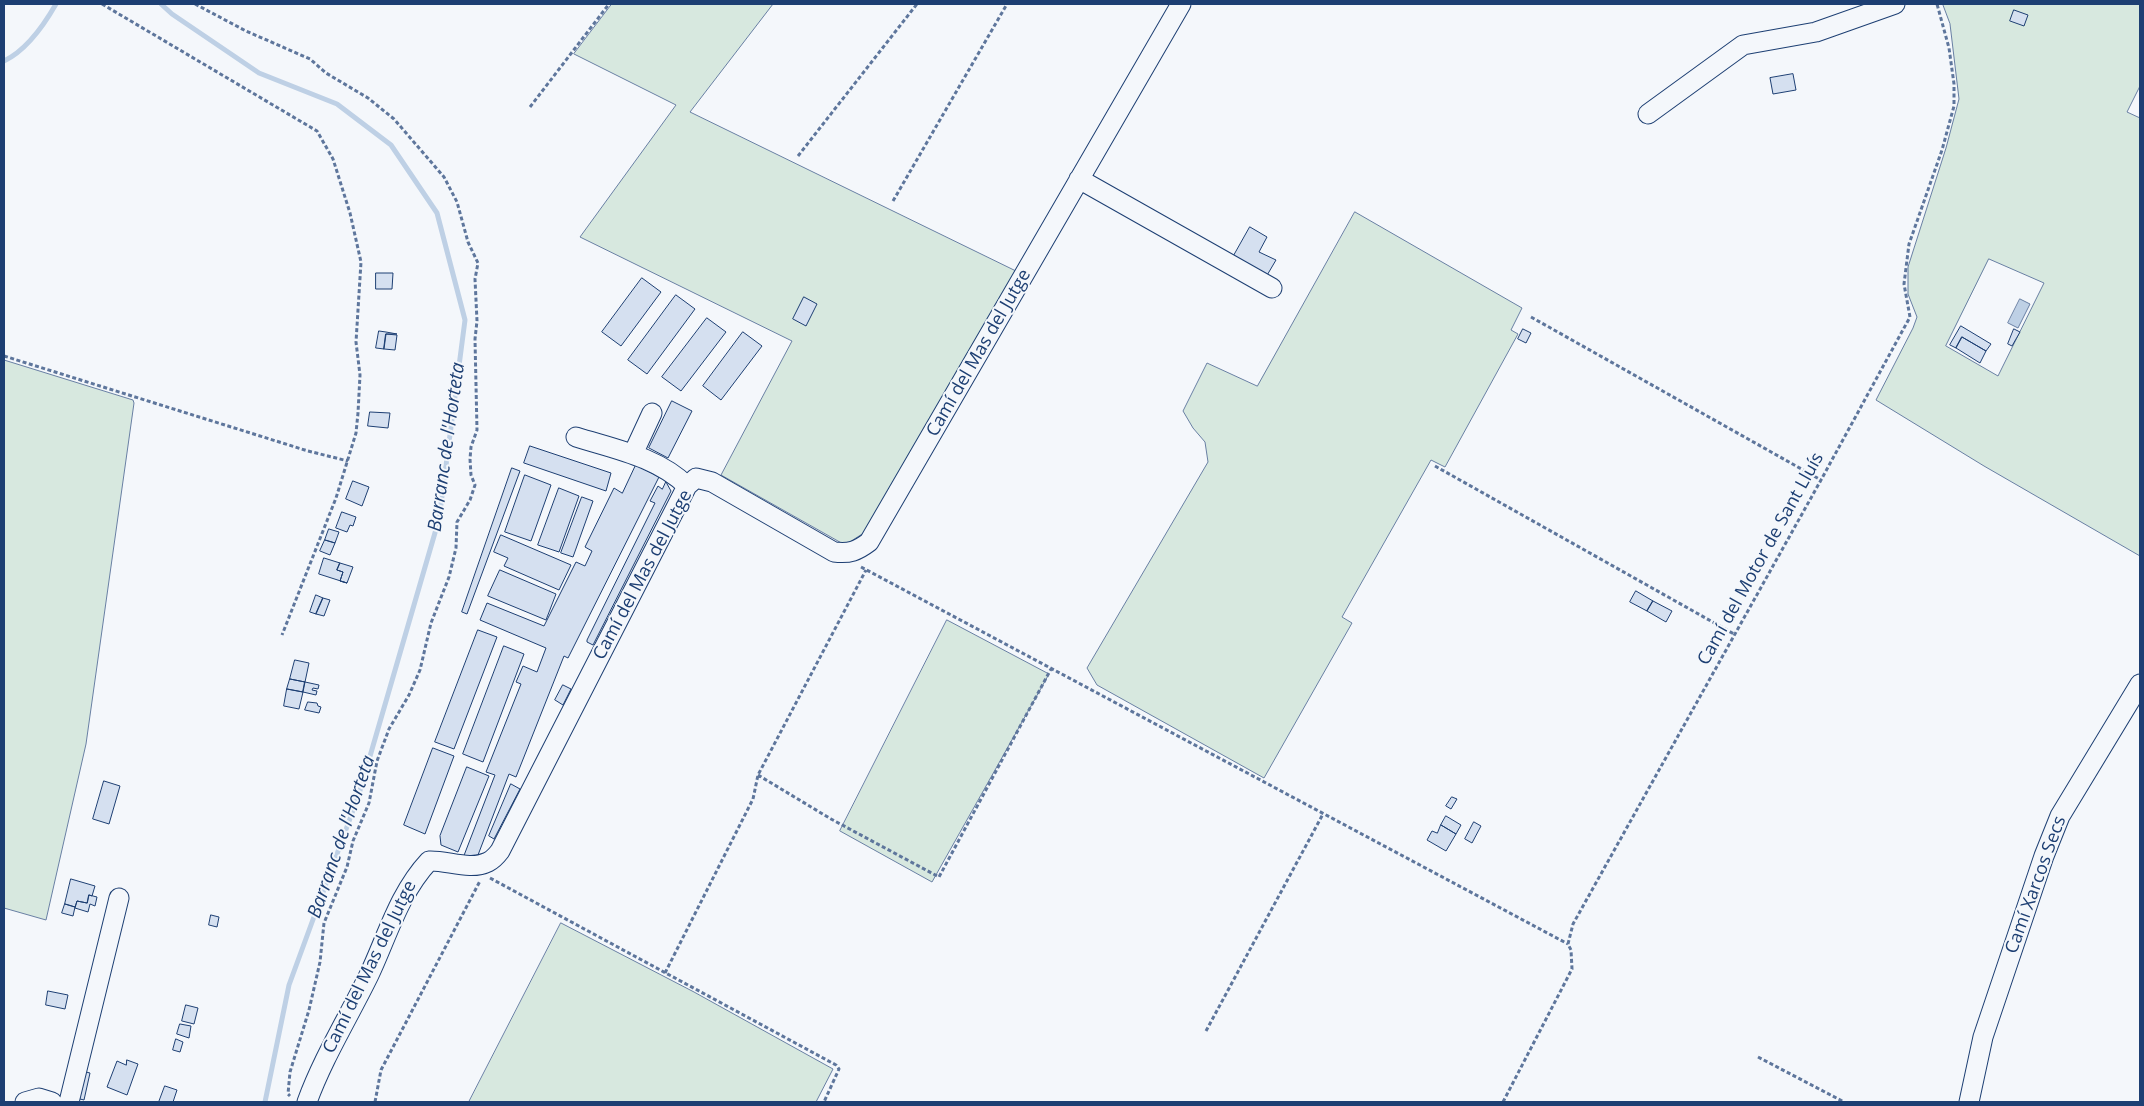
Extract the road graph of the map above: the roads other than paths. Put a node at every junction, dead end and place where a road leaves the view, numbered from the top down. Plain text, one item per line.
1 (1182, 4) edge
2 (1895, 4) edge
3 (1648, 114) dead end
4 (1079, 179) junction
5 (1272, 288) dead end
6 (652, 413) dead end
7 (576, 437) dead end
8 (633, 454) junction
9 (687, 486) junction
10 (2140, 684) edge
11 (119, 898) dead end
12 (25, 1102) edge
13 (52, 1102) edge
14 (69, 1102) edge
15 (308, 1102) edge
16 (1969, 1102) edge

1 - 4 street, Camí del Mas del Jutge
2 - 3 street
4 - 5 street
4 - 9 street, Camí del Mas del Jutge
6 - 8 street
7 - 8 street
8 - 9 street
9 - 15 street, Camí del Mas del Jutge
10 - 16 street, Camí Xarcos Secs
11 - 14 street
12 - 13 street

